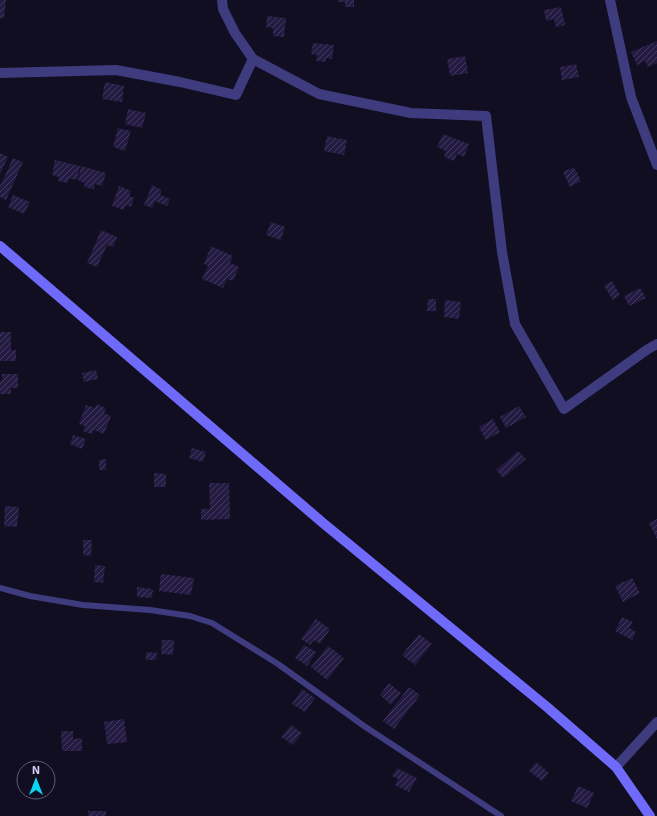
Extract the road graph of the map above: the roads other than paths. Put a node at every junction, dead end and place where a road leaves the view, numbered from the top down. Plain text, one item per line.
1 (222, 0) edge
2 (610, 0) edge
3 (253, 59) junction
4 (0, 73) edge
5 (657, 165) edge
6 (0, 246) edge
7 (657, 344) edge
8 (0, 588) edge
9 (657, 722) edge
10 (616, 767) junction
11 (500, 816) edge
12 (650, 816) edge

1 - 3 street
2 - 5 street
3 - 4 street
3 - 7 street
6 - 10 main road
8 - 11 lane
9 - 10 street
10 - 12 main road

